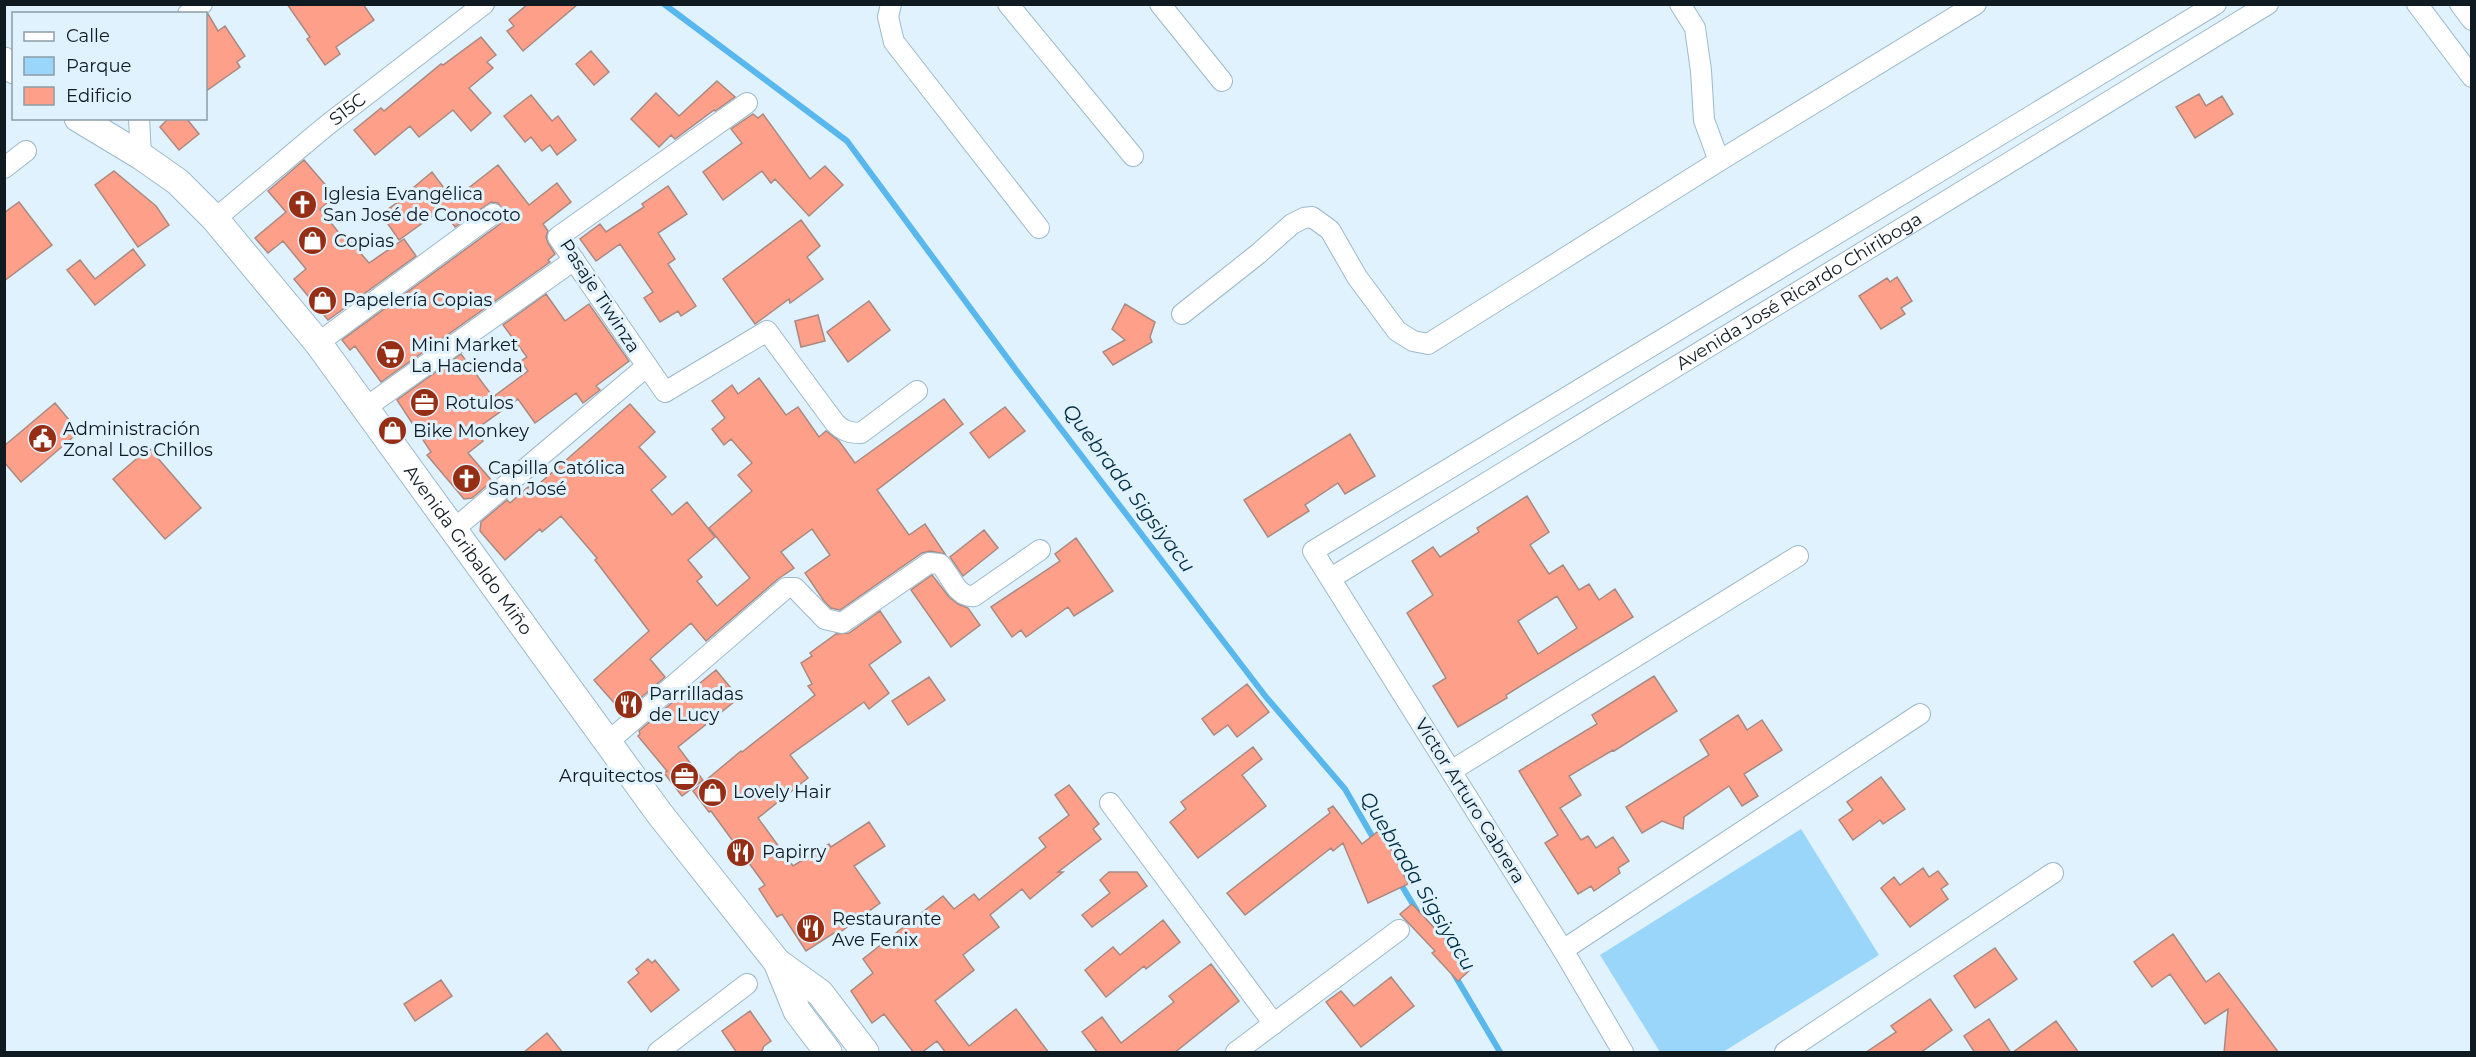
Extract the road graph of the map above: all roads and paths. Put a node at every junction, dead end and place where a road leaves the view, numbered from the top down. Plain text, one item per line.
1 (484, 4) edge
2 (891, 4) edge
3 (1008, 4) edge
4 (1160, 4) edge
5 (1680, 4) edge
6 (1977, 4) edge
7 (2216, 4) edge
8 (2268, 4) edge
9 (2418, 4) edge
10 (2460, 4) edge
11 (2472, 20) edge
12 (2472, 77) edge
13 (1222, 81) dead end
14 (747, 103) dead end
15 (81, 120) edge
16 (139, 120) edge
17 (1978, 148) junction
18 (26, 152) dead end
19 (141, 156) junction
20 (1133, 156) dead end
21 (1719, 161) junction
22 (4, 168) edge
23 (1995, 172) junction
24 (493, 214) dead end
25 (215, 219) junction
26 (1040, 228) dead end
27 (574, 260) junction
28 (1734, 297) junction
29 (1182, 314) dead end
30 (1750, 322) junction
31 (318, 343) junction
32 (646, 366) junction
33 (917, 391) dead end
34 (365, 408) junction
35 (453, 530) junction
36 (1040, 550) dead end
37 (1313, 552) joint
38 (1798, 556) dead end
39 (1331, 578) junction
40 (1920, 714) dead end
41 (608, 742) junction
42 (1451, 771) junction
43 (1110, 804) dead end
44 (2053, 873) dead end
45 (1399, 930) dead end
46 (1563, 950) junction
47 (777, 962) junction
48 (747, 984) dead end
49 (1274, 1024) junction
50 (658, 1053) edge
51 (828, 1053) edge
52 (865, 1053) edge
53 (1236, 1053) edge
54 (1623, 1053) edge
55 (1785, 1053) edge

1 - 25 street, S15C
2 - 26 street
3 - 20 street
4 - 13 street
5 - 21 street
6 - 21 street
7 - 17 street, Avenida José Ricardo Chiriboga
8 - 23 street, Avenida José Ricardo Chiriboga
9 - 12 street
10 - 11 street
14 - 27 street, Pasaje Tiwinza
15 - 19 street, Avenida Gribaldo Miño
16 - 19 street
17 - 23 street
17 - 28 street, Avenida José Ricardo Chiriboga
18 - 22 street
19 - 25 street, Avenida Gribaldo Miño
21 - 29 street
23 - 30 street, Avenida José Ricardo Chiriboga
24 - 31 street
25 - 31 street, Avenida Gribaldo Miño
27 - 32 street, Pasaje Tiwinza
27 - 34 street
28 - 30 street
28 - 37 street, Avenida José Ricardo Chiriboga
30 - 39 street, Avenida José Ricardo Chiriboga
31 - 34 street, Avenida Gribaldo Miño
32 - 33 street
32 - 35 street, Pasaje Tiwinza
34 - 35 street, Avenida Gribaldo Miño
35 - 41 street, Avenida Gribaldo Miño
36 - 41 street
37 - 39 street, Victor Arturo Cabrera
38 - 42 street
39 - 42 street, Victor Arturo Cabrera
40 - 46 street
41 - 47 street, Avenida Gribaldo Miño
42 - 46 street, Victor Arturo Cabrera
43 - 49 street
44 - 55 street
45 - 49 street
46 - 54 street, Victor Arturo Cabrera
47 - 51 street, Avenida Gribaldo Miño
47 - 52 street, Avenida Gribaldo Miño
48 - 50 street
49 - 53 street

